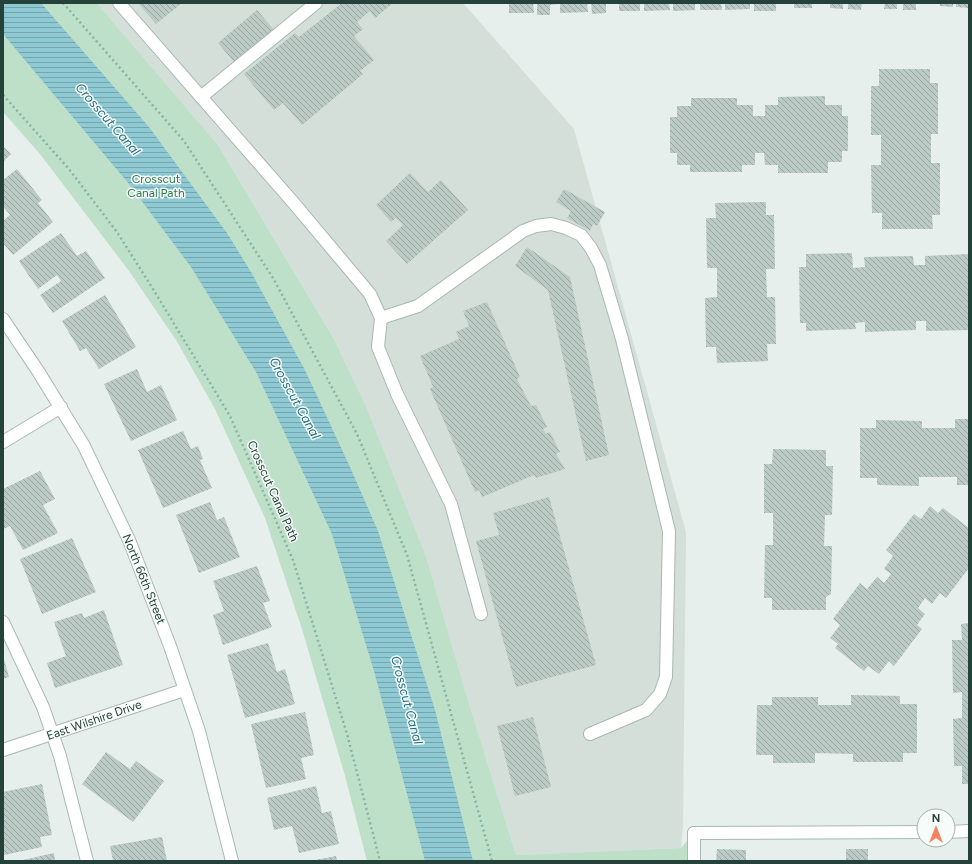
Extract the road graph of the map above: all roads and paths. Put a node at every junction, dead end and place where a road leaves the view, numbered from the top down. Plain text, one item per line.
1 (63, 3) edge
2 (119, 3) edge
3 (316, 3) edge
4 (3, 95) edge
5 (201, 97) junction
6 (381, 318) junction
7 (3, 319) edge
8 (61, 407) junction
9 (3, 442) edge
10 (482, 614) dead end
11 (3, 622) edge
12 (184, 690) junction
13 (52, 734) junction
14 (590, 734) dead end
15 (3, 750) edge
16 (969, 831) edge
17 (916, 832) edge
18 (956, 832) edge
19 (87, 861) edge
20 (232, 861) edge
21 (380, 861) edge
22 (492, 861) edge
23 (694, 861) edge

1 - 22 path
2 - 5 street
3 - 5 street
4 - 21 path, Crosscut Canal Path
5 - 6 street
6 - 10 street
6 - 14 street
7 - 8 street, North 66th Street
8 - 9 street
8 - 12 street, North 66th Street
11 - 13 street
12 - 13 street, East Wilshire Drive
12 - 20 street, North 66th Street
13 - 15 street, East Wilshire Drive
13 - 19 street
16 - 18 street
17 - 23 street

